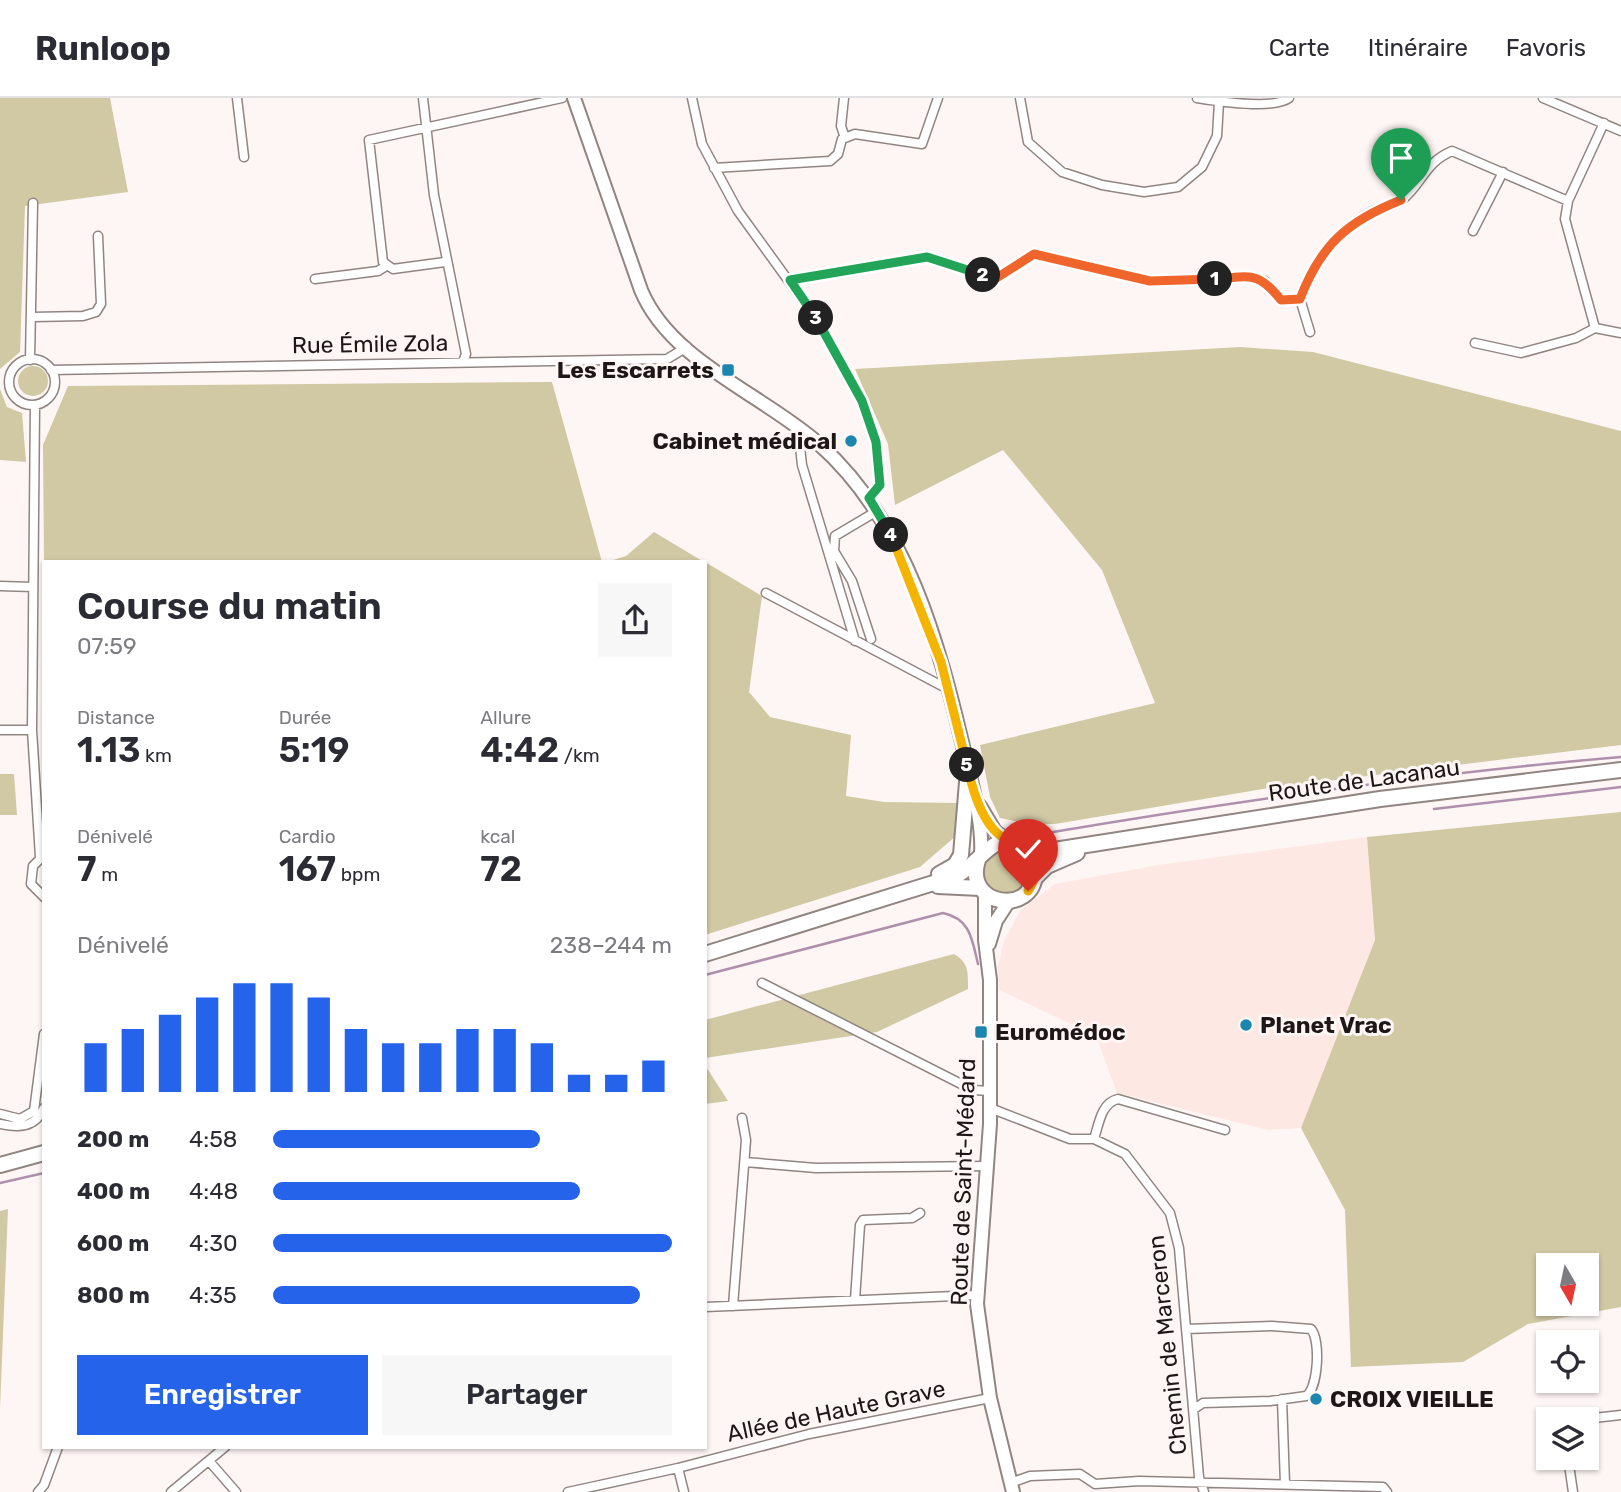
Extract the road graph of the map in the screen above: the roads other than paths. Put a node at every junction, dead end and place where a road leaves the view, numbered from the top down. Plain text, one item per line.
1 (237, 98) edge
2 (423, 98) edge
3 (562, 98) edge
4 (574, 98) edge
5 (692, 98) edge
6 (844, 98) edge
7 (939, 98) edge
8 (1020, 98) edge
9 (1197, 98) edge
10 (1289, 98) edge
11 (1543, 98) edge
12 (1255, 100) edge
13 (1219, 102) junction
14 (1604, 123) junction
15 (426, 130) junction
16 (1621, 131) edge
17 (845, 138) junction
18 (244, 157) dead end
19 (714, 168) junction
20 (1503, 173) junction
21 (1568, 201) junction
22 (33, 203) dead end
23 (1473, 231) dead end
24 (98, 236) dead end
25 (445, 262) junction
26 (387, 266) junction
27 (315, 279) dead end
28 (790, 280) junction
29 (1300, 299) junction
30 (33, 317) junction
31 (1595, 328) junction
32 (1310, 332) dead end
33 (1621, 334) edge
34 (1475, 343) dead end
35 (687, 347) junction
36 (30, 360) junction
37 (464, 362) junction
38 (51, 370) junction
39 (34, 405) junction
40 (798, 428) junction
41 (869, 498) junction
42 (877, 511) junction
43 (0, 586) edge
44 (33, 587) junction
45 (766, 593) dead end
46 (871, 639) dead end
47 (855, 641) junction
48 (948, 686) junction
49 (0, 730) edge
50 (32, 730) junction
51 (968, 769) junction
52 (1621, 770) edge
53 (972, 790) junction
54 (41, 833) edge
55 (1008, 841) junction
56 (1115, 841) junction
57 (1023, 847) junction
58 (42, 856) edge
59 (979, 857) junction
60 (1034, 879) junction
61 (930, 885) junction
62 (983, 891) junction
63 (42, 895) edge
64 (1009, 901) junction
65 (857, 906) junction
66 (707, 953) edge
67 (987, 954) junction
68 (762, 983) dead end
69 (42, 1049) edge
70 (990, 1091) junction
71 (990, 1108) junction
72 (42, 1112) edge
73 (0, 1114) edge
74 (742, 1118) dead end
75 (0, 1125) edge
76 (1225, 1130) dead end
77 (1094, 1139) junction
78 (42, 1154) edge
79 (745, 1162) junction
80 (0, 1163) edge
81 (988, 1166) junction
82 (920, 1213) dead end
83 (977, 1295) junction
84 (855, 1300) junction
85 (733, 1306) junction
86 (707, 1307) edge
87 (1186, 1329) junction
88 (990, 1398) junction
89 (1282, 1399) junction
90 (1194, 1409) junction
91 (1621, 1415) edge
92 (1599, 1417) edge
93 (57, 1449) edge
94 (223, 1449) edge
95 (209, 1461) junction
96 (678, 1468) junction
97 (1570, 1470) edge
98 (1285, 1484) junction
99 (1203, 1487) edge
100 (1012, 1488) edge
101 (1098, 1488) edge
102 (38, 1492) edge
103 (171, 1492) edge
104 (236, 1492) edge
105 (568, 1492) edge
106 (684, 1492) edge
107 (1387, 1492) edge
108 (1573, 1492) edge

1 - 18 street
2 - 15 street
3 - 15 street
4 - 35 street
5 - 19 street
6 - 17 street
7 - 17 street
8 - 13 street
9 - 13 street
10 - 12 street
11 - 14 street
12 - 13 street
14 - 16 street
14 - 21 street
15 - 25 street
15 - 26 street
17 - 19 street
19 - 28 street
20 - 21 street
20 - 23 street
20 - 29 street
21 - 31 street
22 - 30 street
24 - 30 street
25 - 26 street
25 - 37 street
26 - 27 street
28 - 29 street
28 - 41 street
29 - 32 street
30 - 36 street
31 - 33 street
31 - 34 street
35 - 37 street, Rue Émile Zola
35 - 40 street
36 - 38 street
36 - 39 street
37 - 38 street, Rue Émile Zola
38 - 39 street
39 - 44 street
40 - 41 street
40 - 47 street
41 - 42 street
42 - 46 street
42 - 48 street
43 - 44 street
44 - 50 street
45 - 47 street
47 - 48 street
48 - 51 street
49 - 50 street
50 - 54 street
51 - 53 street
51 - 65 main road
52 - 56 main road, Route de Lacanau
53 - 55 street
53 - 59 street
54 - 58 street
55 - 57 main road, Route de Lacanau
55 - 59 main road
56 - 57 main road, Route de Lacanau
56 - 60 main road, Route de Lacanau
57 - 60 main road
58 - 63 street
59 - 61 main road
59 - 62 main road
60 - 64 main road, Route de Lacanau
61 - 62 main road
61 - 65 main road
62 - 64 main road
62 - 67 street, Route de Saint-Médard
64 - 67 street, Route de Saint-Médard
65 - 66 main road
67 - 70 street, Route de Saint-Médard
68 - 70 street
69 - 73 street
70 - 71 street, Route de Saint-Médard
71 - 77 street, Chemin de Marceron
71 - 81 street, Route de Saint-Médard
72 - 75 street
74 - 79 street
76 - 77 street
77 - 87 street, Chemin de Marceron
78 - 80 main road
79 - 81 street
79 - 85 street
81 - 83 street, Route de Saint-Médard
82 - 84 street
83 - 84 street
83 - 88 street, Route de Saint-Médard
84 - 85 street
85 - 86 street
87 - 89 street
87 - 90 street, Chemin de Marceron
88 - 96 street, Allée de Haute Grave
88 - 100 street, Route de Saint-Médard
89 - 90 street
89 - 98 street
90 - 99 street, Chemin de Marceron
91 - 92 street
93 - 102 street
94 - 95 street
95 - 103 street
95 - 104 street
96 - 105 street, Allée de Haute Grave
96 - 106 street
97 - 108 street
98 - 99 street
98 - 107 street
99 - 101 street
100 - 101 street

